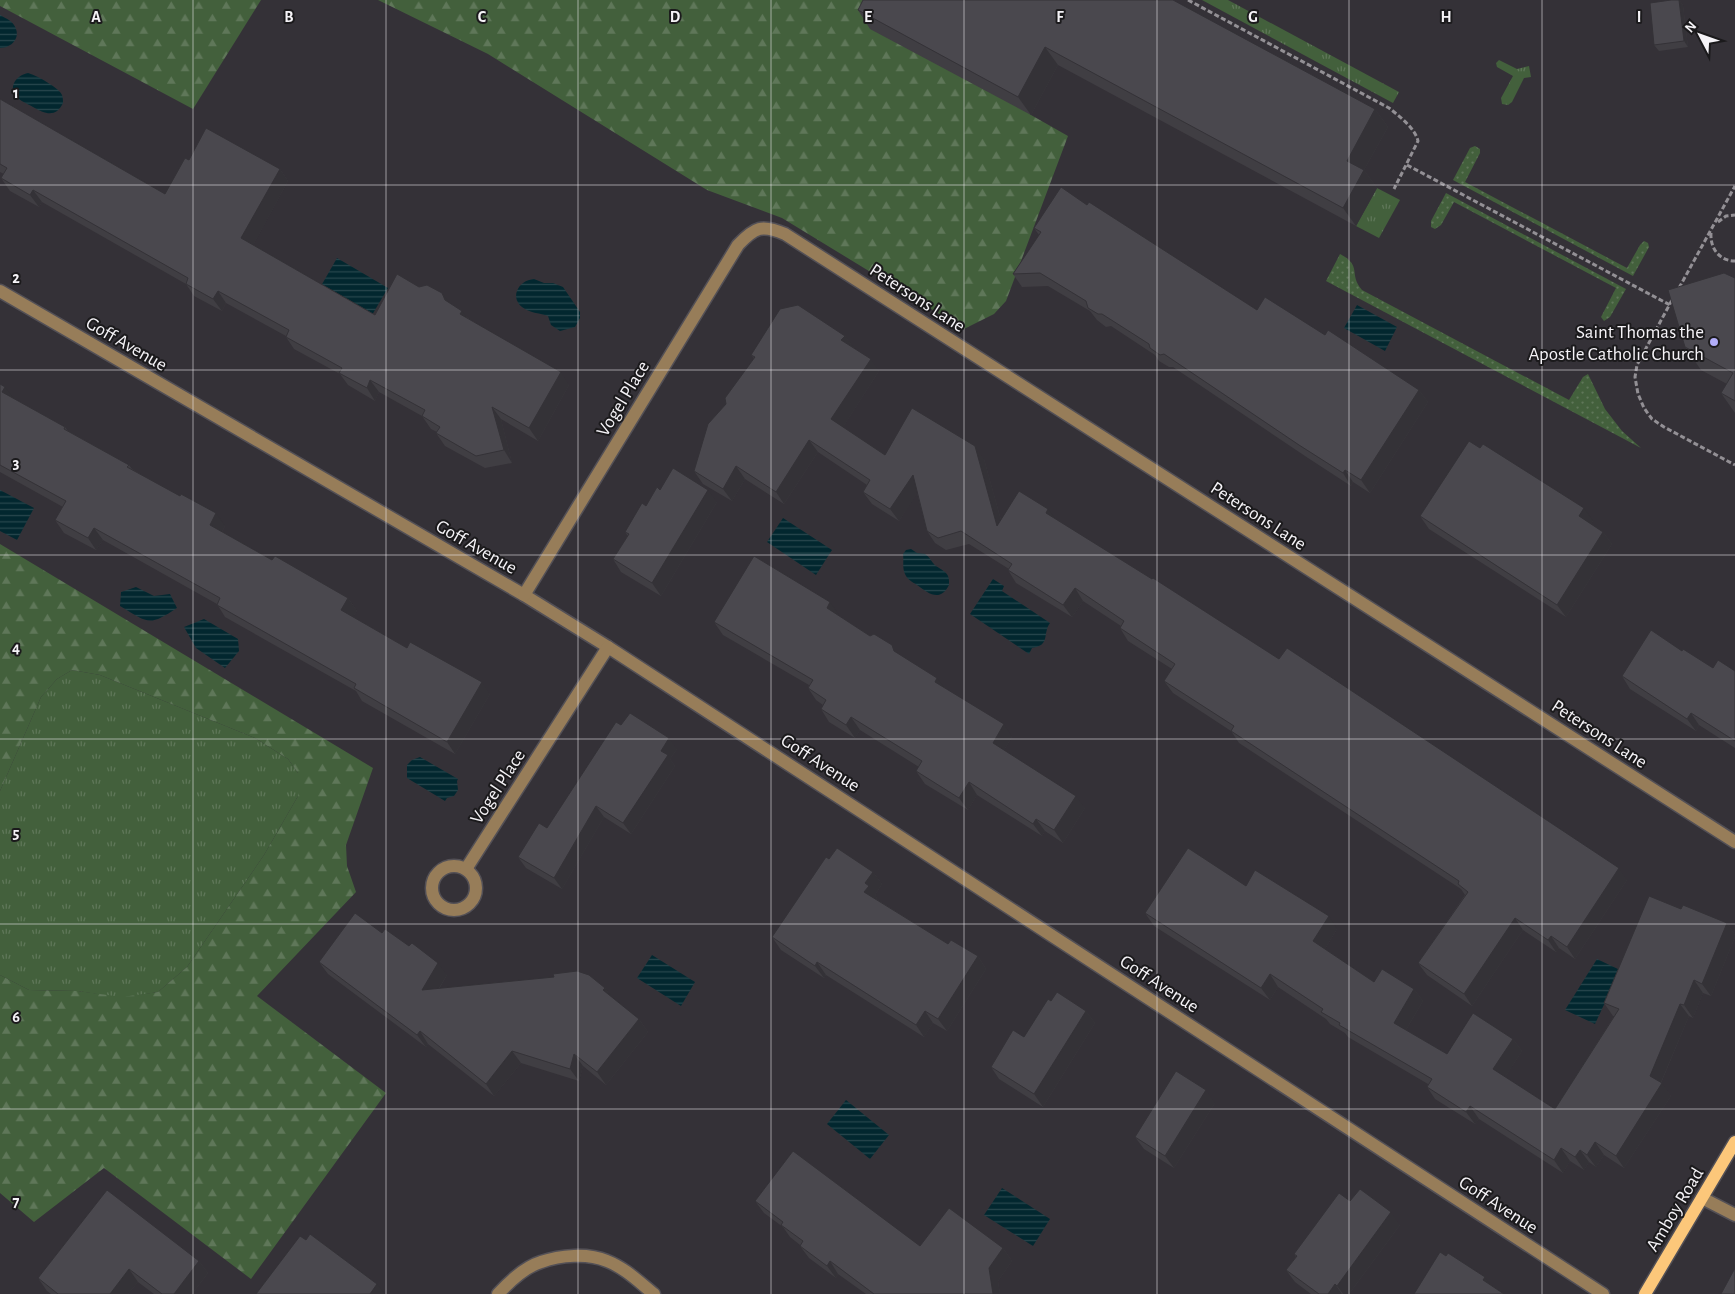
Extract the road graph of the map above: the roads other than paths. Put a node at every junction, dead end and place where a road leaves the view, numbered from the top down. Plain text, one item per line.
1 (760, 227) joint
2 (0, 292) edge
3 (524, 595) junction
4 (608, 647) junction
5 (1735, 842) edge
6 (466, 869) dead end
7 (1735, 1142) edge
8 (1702, 1198) junction
9 (1735, 1215) edge
10 (498, 1294) edge
11 (654, 1294) edge
12 (1603, 1294) edge
13 (1645, 1294) edge

1 - 3 street, Vogel Place
1 - 5 street, Petersons Lane
2 - 3 street, Goff Avenue
3 - 4 street, Goff Avenue
4 - 6 street, Vogel Place
4 - 12 street, Goff Avenue
7 - 8 main road, Amboy Road
8 - 9 street
8 - 13 main road, Amboy Road
10 - 11 street

